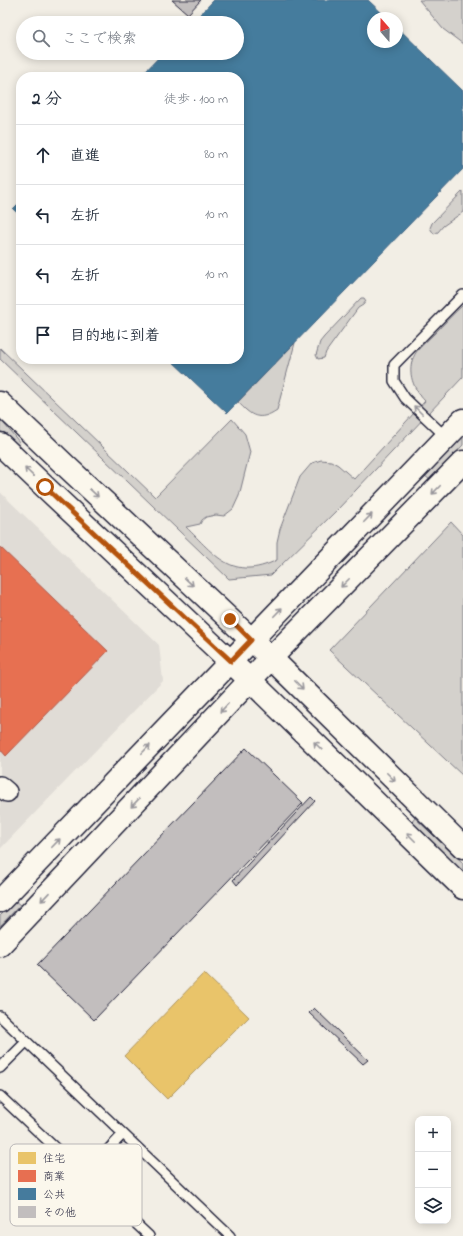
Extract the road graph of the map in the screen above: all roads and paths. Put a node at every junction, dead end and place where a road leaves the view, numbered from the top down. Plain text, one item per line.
1 (463, 295) edge
2 (0, 403) edge
3 (463, 420) edge
4 (446, 437) junction
5 (0, 444) edge
6 (463, 462) edge
7 (251, 640) junction
8 (271, 658) junction
9 (231, 661) junction
10 (250, 680) junction
11 (463, 847) edge
12 (463, 888) edge
13 (0, 901) edge
14 (0, 945) edge
15 (0, 1016) edge
16 (26, 1042) junction
17 (0, 1068) edge
18 (0, 1096) edge
19 (123, 1134) junction
20 (51, 1144) edge
21 (113, 1144) edge
22 (133, 1144) edge
23 (142, 1152) edge
24 (138, 1226) edge
25 (149, 1236) edge
26 (230, 1236) edge

4 -> 1 lane
2 -> 7 street
3 - 4 street
7 -> 4 street
9 -> 5 street
6 -> 8 street
7 - 8 street
7 - 9 street
8 - 10 street
8 -> 11 street
9 - 10 street
13 -> 9 street
12 -> 10 street
10 -> 14 street
15 - 16 lane
16 - 17 lane
16 - 19 lane
18 - 20 lane
19 - 21 lane
19 - 22 lane
23 - 26 lane
24 - 25 lane

